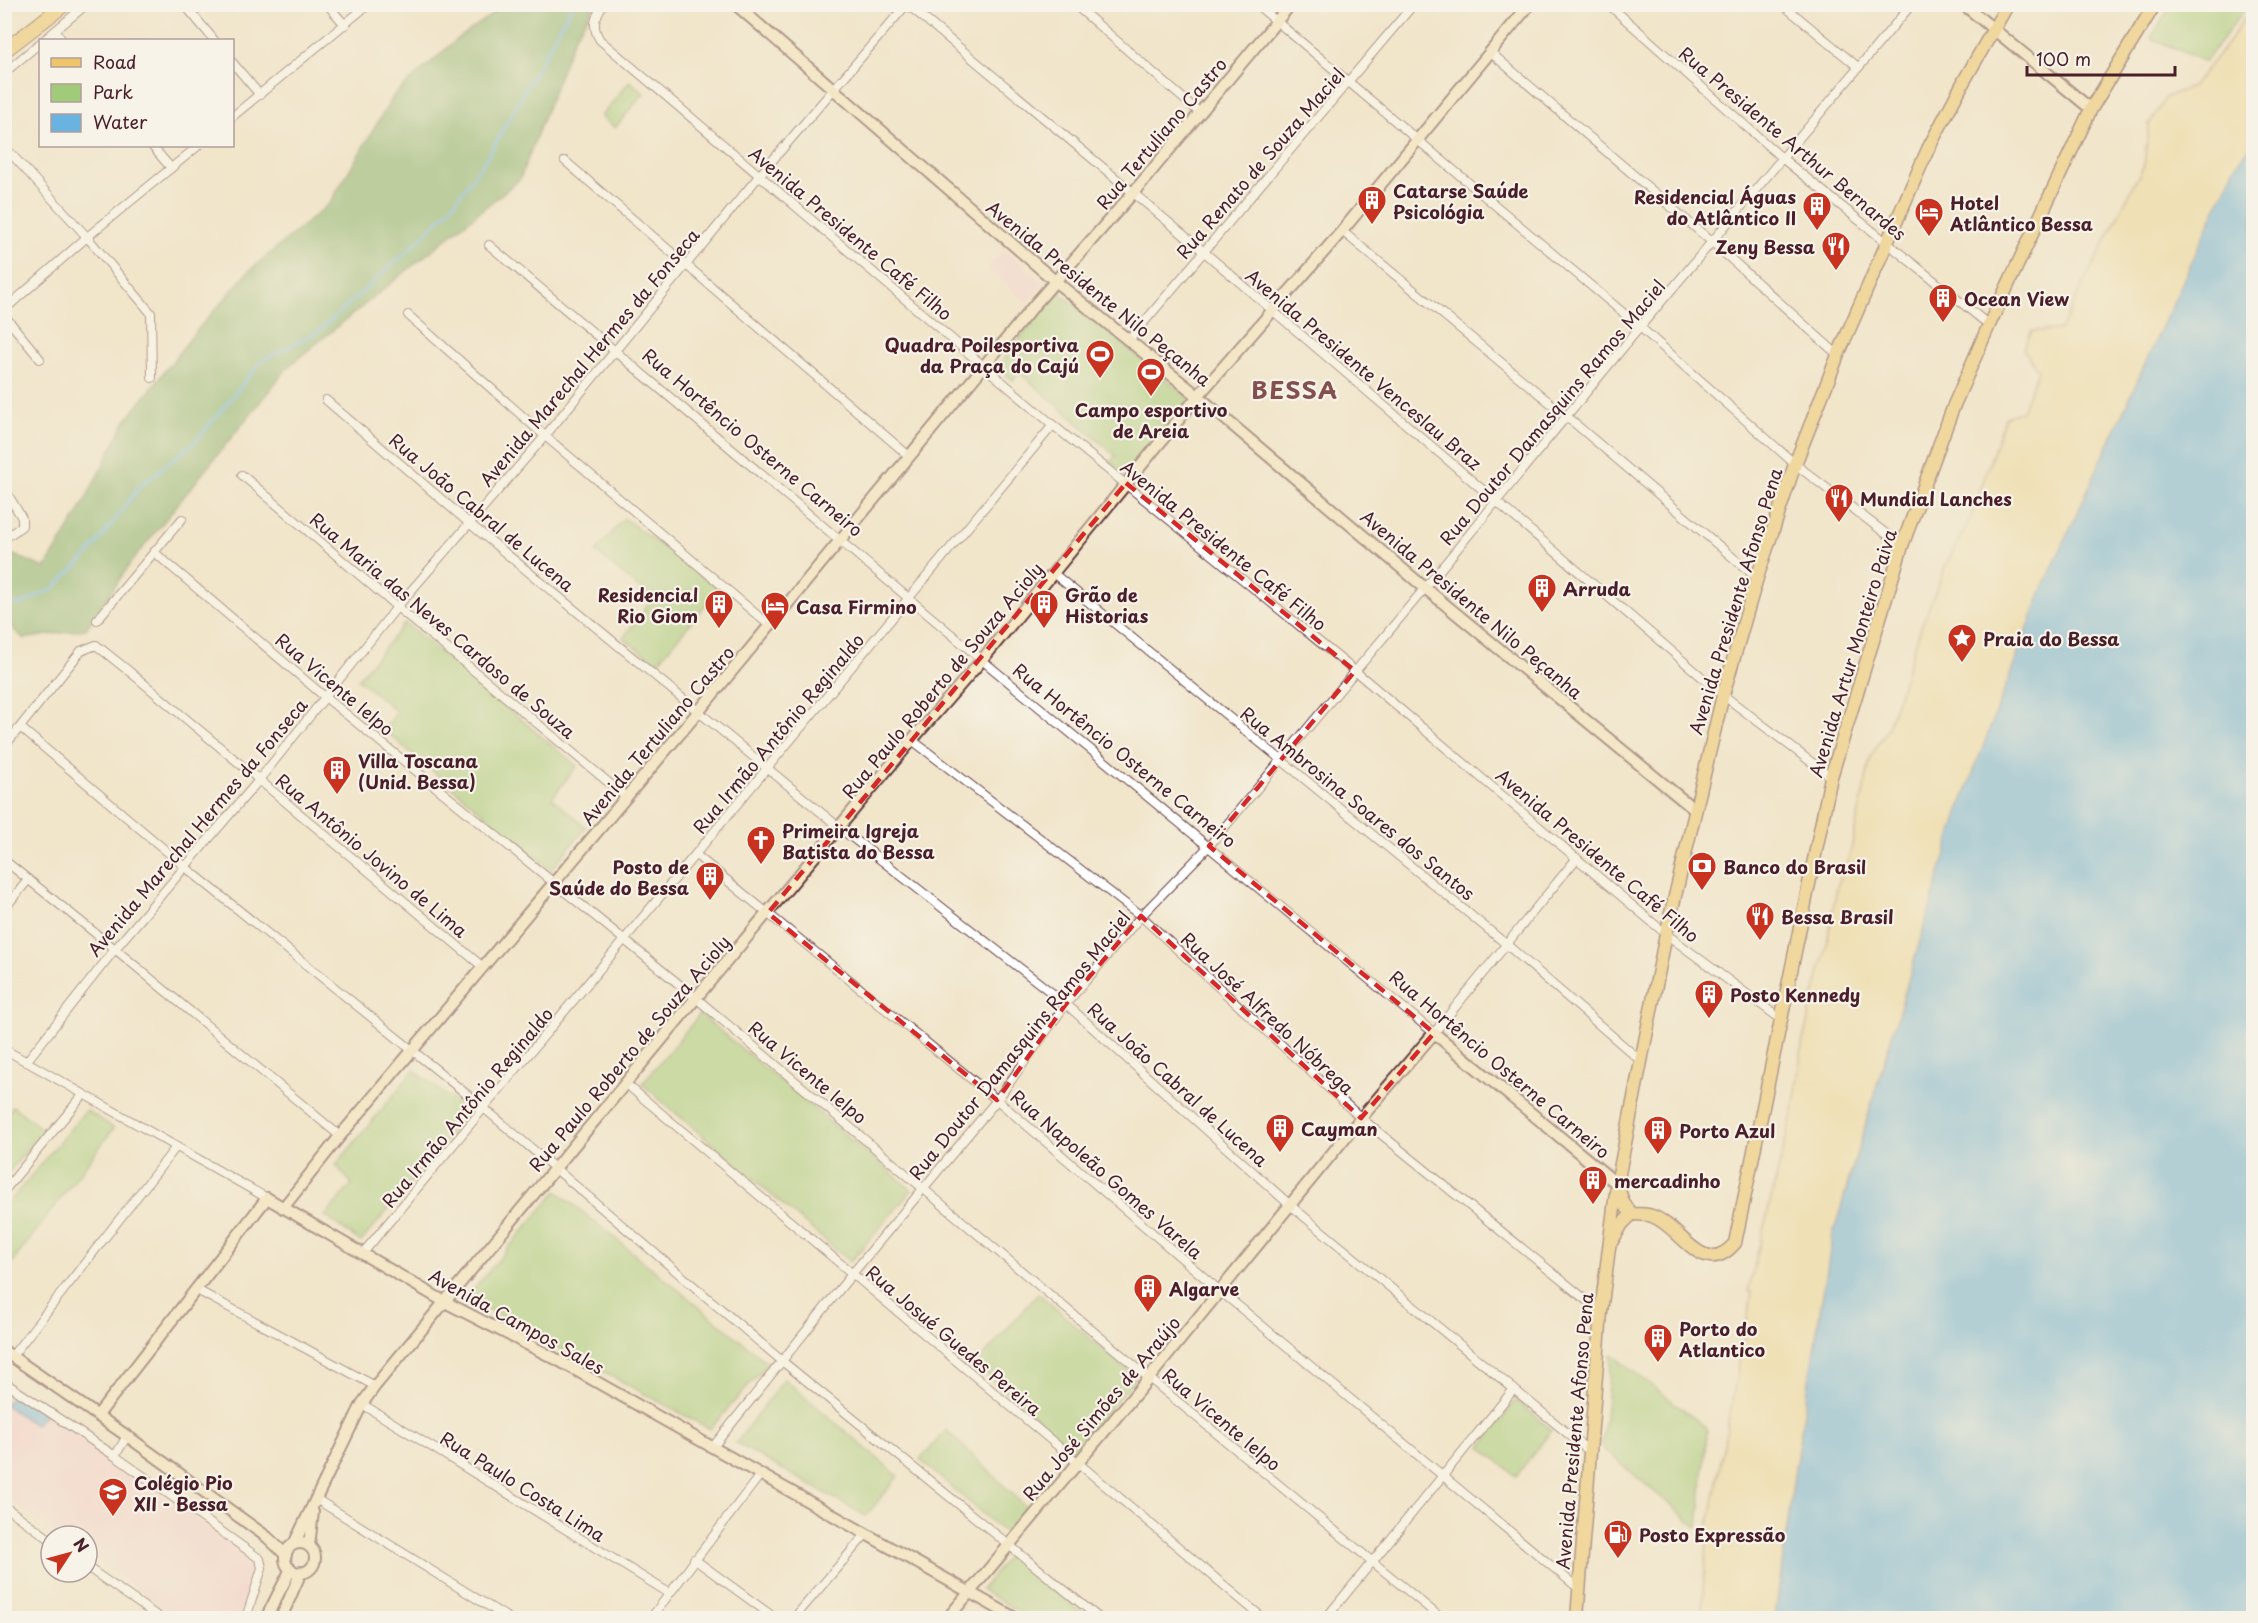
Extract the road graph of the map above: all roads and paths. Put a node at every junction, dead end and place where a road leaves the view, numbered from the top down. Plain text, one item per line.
1 (65, 4) edge
2 (87, 4) edge
3 (184, 4) edge
4 (327, 4) edge
5 (369, 4) edge
6 (603, 4) edge
7 (735, 4) edge
8 (907, 4) edge
9 (1074, 4) edge
10 (1256, 4) edge
11 (1291, 4) edge
12 (1414, 4) edge
13 (1530, 4) edge
14 (1608, 4) edge
15 (1782, 4) edge
16 (1912, 4) edge
17 (1964, 4) edge
18 (2008, 4) edge
19 (2155, 4) edge
20 (1277, 22) junction
21 (345, 25) junction
22 (1994, 29) junction
23 (55, 32) junction
24 (46, 39) edge
25 (61, 39) edge
26 (213, 39) edge
27 (39, 44) edge
28 (4, 51) edge
29 (1490, 52) junction
30 (234, 64) edge
31 (1858, 67) junction
32 (4, 73) edge
33 (1349, 84) junction
34 (833, 90) junction
35 (260, 95) junction
36 (2091, 109) junction
37 (1200, 113) junction
38 (234, 115) edge
39 (1417, 140) junction
40 (4, 146) edge
41 (153, 147) edge
42 (197, 147) edge
43 (1783, 159) junction
44 (565, 160) dead end
45 (171, 168) junction
46 (759, 176) junction
47 (1133, 193) junction
48 (1342, 231) junction
49 (87, 237) junction
50 (1712, 243) junction
51 (1887, 243) junction
52 (489, 245) dead end
53 (1203, 251) junction
54 (687, 264) junction
55 (1056, 282) junction
56 (4, 310) edge
57 (1273, 311) junction
58 (4, 315) edge
59 (408, 315) dead end
60 (1989, 325) junction
61 (1640, 327) junction
62 (1129, 340) junction
63 (617, 351) junction
64 (1838, 355) junction
65 (40, 359) dead end
66 (984, 366) junction
67 (152, 378) dead end
68 (1198, 396) junction
69 (326, 400) dead end
70 (1566, 417) junction
71 (1053, 425) junction
72 (545, 436) junction
73 (909, 456) junction
74 (1795, 464) junction
75 (242, 475) dead end
76 (1125, 483) junction
77 (4, 488) edge
78 (1497, 502) junction
79 (182, 519) dead end
80 (469, 523) junction
81 (4, 539) edge
82 (840, 540) junction
83 (1902, 546) junction
84 (154, 552) junction
85 (1053, 573) junction
86 (1756, 578) junction
87 (1425, 588) junction
88 (910, 598) junction
89 (397, 607) junction
90 (97, 621) dead end
91 (770, 625) junction
92 (982, 660) junction
93 (1354, 671) junction
94 (1723, 695) junction
95 (325, 697) junction
96 (699, 711) junction
97 (21, 728) junction
98 (912, 740) junction
99 (4, 747) edge
100 (1280, 760) junction
101 (767, 767) junction
102 (1831, 777) junction
103 (259, 780) junction
104 (626, 797) junction
105 (1695, 810) junction
106 (840, 828) junction
107 (1209, 846) junction
108 (696, 855) junction
109 (1577, 858) junction
110 (4, 860) edge
111 (184, 866) junction
112 (28, 880) junction
113 (554, 883) junction
114 (4, 909) edge
115 (768, 913) junction
116 (1141, 916) junction
117 (1666, 934) junction
118 (625, 941) junction
119 (1506, 944) junction
120 (115, 949) junction
121 (483, 967) junction
122 (696, 998) junction
123 (1066, 1004) junction
124 (1782, 1020) junction
125 (1434, 1033) junction
126 (4, 1049) edge
127 (413, 1050) junction
128 (1641, 1060) junction
129 (26, 1062) junction
130 (626, 1083) junction
131 (83, 1095) junction
132 (998, 1100) junction
133 (485, 1109) junction
134 (1361, 1118) junction
135 (340, 1136) junction
136 (176, 1147) junction
137 (554, 1168) junction
138 (1617, 1184) junction
139 (923, 1189) junction
140 (4, 1191) edge
141 (267, 1198) junction
142 (1290, 1205) junction
143 (282, 1208) junction
144 (1632, 1214) junction
145 (1609, 1246) junction
146 (363, 1253) junction
147 (852, 1274) junction
148 (197, 1290) junction
149 (1220, 1290) junction
150 (445, 1302) junction
151 (1601, 1312) junction
152 (8, 1354) edge
153 (782, 1361) junction
154 (1149, 1378) junction
155 (4, 1382) edge
156 (375, 1386) junction
157 (1514, 1389) junction
158 (362, 1404) junction
159 (98, 1415) junction
160 (127, 1436) junction
161 (712, 1448) junction
162 (1589, 1451) junction
163 (115, 1456) junction
164 (1077, 1463) junction
165 (760, 1475) junction
166 (1443, 1476) junction
167 (315, 1503) junction
168 (4, 1506) edge
169 (39, 1531) edge
170 (866, 1534) junction
171 (1008, 1545) junction
172 (309, 1546) junction
173 (290, 1549) junction
174 (694, 1559) junction
175 (1372, 1562) junction
176 (296, 1570) junction
177 (99, 1575) edge
178 (1578, 1588) junction
179 (669, 1593) junction
180 (969, 1593) junction
181 (160, 1618) edge
182 (246, 1618) edge
183 (267, 1618) edge
184 (281, 1618) edge
185 (508, 1618) edge
186 (651, 1618) edge
187 (775, 1618) edge
188 (794, 1618) edge
189 (948, 1618) edge
190 (1015, 1618) edge
191 (1099, 1618) edge
192 (1263, 1618) edge
193 (1326, 1618) edge
194 (1441, 1618) edge
195 (1577, 1618) edge

1 - 28 highway
2 - 23 street
3 - 26 street
4 - 21 street
5 - 21 street
6 - 46 street, Avenida Presidente Café Filho
7 - 34 street, Avenida Presidente Nilo Peçanha
8 - 34 street, Avenida Marechal Hermes da Fonseca
8 - 47 street, Avenida Presidente Venceslau Braz
9 - 37 street
10 - 20 street
11 - 20 street, Rua Tertuliano Castro
12 - 33 street, Rua Renato de Souza Maciel
13 - 29 street, Rua Paulo Roberto de Souza Acioly
14 - 43 street, Rua Presidente Arthur Bernardes
15 - 31 street
16 - 31 street, Rua Doutor Damasquins Ramos Maciel
17 - 22 street
18 - 22 main road, Avenida Presidente Afonso Pena
19 - 36 main road, Avenida Artur Monteiro Paiva
20 - 33 street
20 - 37 street, Rua Tertuliano Castro
21 - 35 street
22 - 36 street
22 - 51 main road, Avenida Presidente Afonso Pena
23 - 24 street
23 - 25 street
27 - 32 street
29 - 39 street, Rua Paulo Roberto de Souza Acioly
29 - 50 street
30 - 35 street
31 - 43 street, Rua Doutor Damasquins Ramos Maciel
33 - 39 street
33 - 53 street, Rua Renato de Souza Maciel
34 - 46 street, Avenida Marechal Hermes da Fonseca
34 - 55 street, Avenida Presidente Nilo Peçanha
35 - 38 street
36 - 60 main road, Avenida Artur Monteiro Paiva
37 - 47 street, Rua Tertuliano Castro
39 - 48 street, Rua Paulo Roberto de Souza Acioly
39 - 61 street
40 - 49 street
41 - 45 street
42 - 45 street
43 - 50 street, Rua Doutor Damasquins Ramos Maciel
43 - 51 street, Rua Presidente Arthur Bernardes
44 - 54 street
45 - 49 street
46 - 54 street, Avenida Marechal Hermes da Fonseca
46 - 66 street, Avenida Presidente Café Filho
47 - 53 street, Avenida Presidente Venceslau Braz
47 - 55 street, Rua Tertuliano Castro
48 - 57 street, Rua Paulo Roberto de Souza Acioly
48 - 70 street
49 - 56 street
49 - 67 street
50 - 61 street, Rua Doutor Damasquins Ramos Maciel
50 - 64 street
51 - 60 street, Rua Presidente Arthur Bernardes
51 - 64 main road, Avenida Presidente Afonso Pena
52 - 63 street, Rua Hortêncio Osterne Carneiro
53 - 57 street, Avenida Presidente Venceslau Braz
53 - 62 street, Rua Renato de Souza Maciel
54 - 63 street, Avenida Marechal Hermes da Fonseca
54 - 73 street
55 - 62 street, Avenida Presidente Nilo Peçanha
55 - 66 street, Avenida Tertuliano Castro
57 - 68 street, Rua Paulo Roberto de Souza Acioly
57 - 78 street, Avenida Presidente Venceslau Braz
58 - 65 street
59 - 72 street
60 - 83 main road, Avenida Artur Monteiro Paiva
61 - 70 street, Rua Doutor Damasquins Ramos Maciel
61 - 74 street
62 - 68 street, Avenida Presidente Nilo Peçanha
63 - 72 street, Avenida Marechal Hermes da Fonseca
63 - 82 street, Rua Hortêncio Osterne Carneiro
64 - 74 main road, Avenida Presidente Afonso Pena
66 - 71 street, Avenida Presidente Café Filho
66 - 73 street, Avenida Tertuliano Castro
68 - 76 street, Rua Paulo Roberto de Souza Acioly
68 - 87 street, Avenida Presidente Nilo Peçanha
69 - 80 street, Rua João Cabral de Lucena
70 - 78 street, Rua Doutor Damasquins Ramos Maciel
70 - 86 street
71 - 76 street, Avenida Presidente Café Filho
71 - 88 street, Rua Irmão Antônio Reginaldo
72 - 80 street, Avenida Marechal Hermes da Fonseca
72 - 91 street
73 - 82 street, Avenida Tertuliano Castro
74 - 83 street
74 - 86 main road, Avenida Presidente Afonso Pena
75 - 89 street, Rua Maria das Neves Cardoso de Souza
76 - 85 street, Rua Paulo Roberto de Souza Acioly
76 - 93 street, Avenida Presidente Café Filho
77 - 81 street
78 - 87 street, Rua Doutor Damasquins Ramos Maciel
78 - 94 street, Avenida Presidente Venceslau Braz
79 - 84 street
80 - 89 street, Avenida Marechal Hermes da Fonseca
80 - 96 street, Rua João Cabral de Lucena
82 - 88 street, Rua Hortêncio Osterne Carneiro
82 - 91 street, Avenida Tertuliano Castro
83 - 102 main road, Avenida Artur Monteiro Paiva
84 - 90 street
84 - 95 street, Rua Vicente Ielpo
85 - 92 street, Rua Paulo Roberto de Souza Acioly
85 - 100 street, Rua Ambrosina Soares dos Santos
86 - 94 main road, Avenida Presidente Afonso Pena
87 - 93 street, Rua Doutor Damasquins Ramos Maciel
87 - 105 street, Avenida Presidente Nilo Peçanha
88 - 92 street, Rua Hortêncio Osterne Carneiro
88 - 101 street, Rua Irmão Antônio Reginaldo
89 - 95 street, Avenida Marechal Hermes da Fonseca
89 - 104 street, Rua Maria das Neves Cardoso de Souza
91 - 96 street, Avenida Tertuliano Castro
92 - 98 street, Rua Paulo Roberto de Souza Acioly
92 - 107 street, Rua Hortêncio Osterne Carneiro
93 - 100 street, Rua Doutor Damasquins Ramos Maciel
93 - 109 street, Avenida Presidente Café Filho
94 - 102 street, Avenida Presidente Venceslau Braz
94 - 105 main road, Avenida Presidente Afonso Pena
95 - 103 street, Avenida Marechal Hermes da Fonseca
95 - 113 street, Rua Vicente Ielpo
96 - 101 street, Rua João Cabral de Lucena
96 - 104 street, Avenida Tertuliano Castro
97 - 99 street
97 - 103 street, Rua Antônio Jovino de Lima
97 - 111 street
98 - 106 street, Rua Paulo Roberto de Souza Acioly
98 - 116 street, Rua José Alfredo Nóbrega
100 - 107 street, Rua Doutor Damasquins Ramos Maciel
100 - 119 street, Rua Ambrosina Soares dos Santos
101 - 106 street, Rua João Cabral de Lucena
101 - 108 street, Rua Irmão Antônio Reginaldo
102 - 124 main road, Avenida Artur Monteiro Paiva
103 - 111 street, Avenida Marechal Hermes da Fonseca
103 - 121 street, Rua Antônio Jovino de Lima
104 - 113 street, Avenida Tertuliano Castro
105 - 117 main road, Avenida Presidente Afonso Pena
106 - 115 street, Rua Paulo Roberto de Souza Acioly
106 - 123 street, Rua João Cabral de Lucena
107 - 116 street, Rua Doutor Damasquins Ramos Maciel
107 - 125 street, Rua Hortêncio Osterne Carneiro
108 - 115 street, Rua Napoleão Gomes Varela
108 - 118 street, Rua Irmão Antônio Reginaldo
109 - 117 street, Avenida Presidente Café Filho
109 - 119 street, Rua José Simões de Araújo
110 - 112 street
111 - 120 street, Avenida Marechal Hermes da Fonseca
111 - 127 street
112 - 114 street
112 - 120 street
113 - 118 street, Rua Vicente Ielpo
113 - 121 street, Avenida Tertuliano Castro
115 - 122 street, Rua Paulo Roberto de Souza Acioly
115 - 132 street, Rua Napoleão Gomes Varela
116 - 123 street, Rua Doutor Damasquins Ramos Maciel
116 - 134 street, Rua José Alfredo Nóbrega
117 - 124 street, Avenida Presidente Café Filho
117 - 128 main road, Avenida Presidente Afonso Pena
118 - 122 street, Rua Vicente Ielpo
118 - 133 street, Rua Irmão Antônio Reginaldo
119 - 125 street, Rua José Simões de Araújo
119 - 128 street, Rua Ambrosina Soares dos Santos
120 - 129 street, Avenida Marechal Hermes da Fonseca
120 - 135 street
121 - 127 street, Avenida Tertuliano Castro
122 - 130 street, Rua Paulo Roberto de Souza Acioly
122 - 139 street, Rua Vicente Ielpo
123 - 132 street, Rua Doutor Damasquins Ramos Maciel
123 - 142 street, Rua João Cabral de Lucena
124 - 144 main road, Avenida Artur Monteiro Paiva
125 - 134 street, Rua José Simões de Araújo
125 - 138 street, Rua Hortêncio Osterne Carneiro
126 - 129 street, Avenida Campos Sales
127 - 133 street
127 - 135 street, Avenida Tertuliano Castro
128 - 138 main road, Avenida Presidente Afonso Pena
129 - 131 street, Avenida Campos Sales
130 - 137 street, Rua Paulo Roberto de Souza Acioly
130 - 147 street, Rua Josué Guedes Pereira
131 - 136 street, Avenida Campos Sales
131 - 140 street
132 - 139 street, Rua Doutor Damasquins Ramos Maciel
132 - 149 street, Rua Napoleão Gomes Varela
133 - 137 street
133 - 146 street, Rua Irmão Antônio Reginaldo
134 - 142 street, Rua José Simões de Araújo
134 - 151 street, Rua José Alfredo Nóbrega
135 - 143 street, Avenida Tertuliano Castro
136 - 141 street, Avenida Campos Sales
136 - 152 street
137 - 150 street, Rua Paulo Roberto de Souza Acioly
137 - 153 street
138 - 144 main road, Rua Hortêncio Osterne Carneiro
138 - 145 main road, Avenida Presidente Afonso Pena
139 - 147 street, Rua Doutor Damasquins Ramos Maciel
139 - 154 street, Rua Vicente Ielpo
141 - 143 street, Avenida Campos Sales
141 - 148 street
142 - 149 street, Rua José Simões de Araújo
142 - 157 street, Rua João Cabral de Lucena
143 - 146 street, Avenida Campos Sales
144 - 145 main road, Avenida Presidente Afonso Pena
145 - 151 main road, Avenida Presidente Afonso Pena
146 - 150 street, Avenida Campos Sales
147 - 153 street, Rua Doutor Damasquins Ramos Maciel
147 - 164 street, Rua Josué Guedes Pereira
148 - 156 street
148 - 159 street
149 - 154 street, Rua José Simões de Araújo
149 - 166 street, Rua Napoleão Gomes Varela
150 - 156 street, Rua Paulo Roberto de Souza Acioly
150 - 161 street, Avenida Campos Sales
151 - 162 main road, Avenida Presidente Afonso Pena
152 - 159 street
153 - 161 street, Rua Doutor Damasquins Ramos Maciel
153 - 171 street
154 - 164 street, Rua José Simões de Araújo
154 - 175 street, Rua Vicente Ielpo
155 - 163 street
156 - 158 street, Rua Paulo Roberto de Souza Acioly
157 - 162 street, Rua João Cabral de Lucena
157 - 166 street
158 - 167 street, Rua Paulo Roberto de Souza Acioly
158 - 179 street, Rua Paulo Costa Lima
159 - 160 street
160 - 163 street
160 - 173 street
161 - 165 street, Avenida Campos Sales
162 - 178 main road, Avenida Presidente Afonso Pena
163 - 182 street
164 - 171 street, Rua José Simões de Araújo
164 - 192 street, Rua Josué Guedes Pereira
165 - 170 street, Avenida Campos Sales
165 - 174 street
166 - 175 street
166 - 178 street, Rua Napoleão Gomes Varela
167 - 172 street
167 - 173 street, Rua Paulo Roberto de Souza Acioly
167 - 185 street
168 - 169 street
170 - 180 street, Avenida Campos Sales
170 - 188 street
171 - 180 street, Rua José Simões de Araújo
171 - 191 street
172 - 173 street
172 - 176 street
173 - 176 street
174 - 179 street
174 - 187 street
175 - 193 street
175 - 194 street, Rua Vicente Ielpo
176 - 183 street
176 - 184 street
177 - 181 street
178 - 195 main road, Avenida Presidente Afonso Pena
179 - 186 street
180 - 189 street, Rua José Simões de Araújo
180 - 190 street, Avenida Campos Sales

